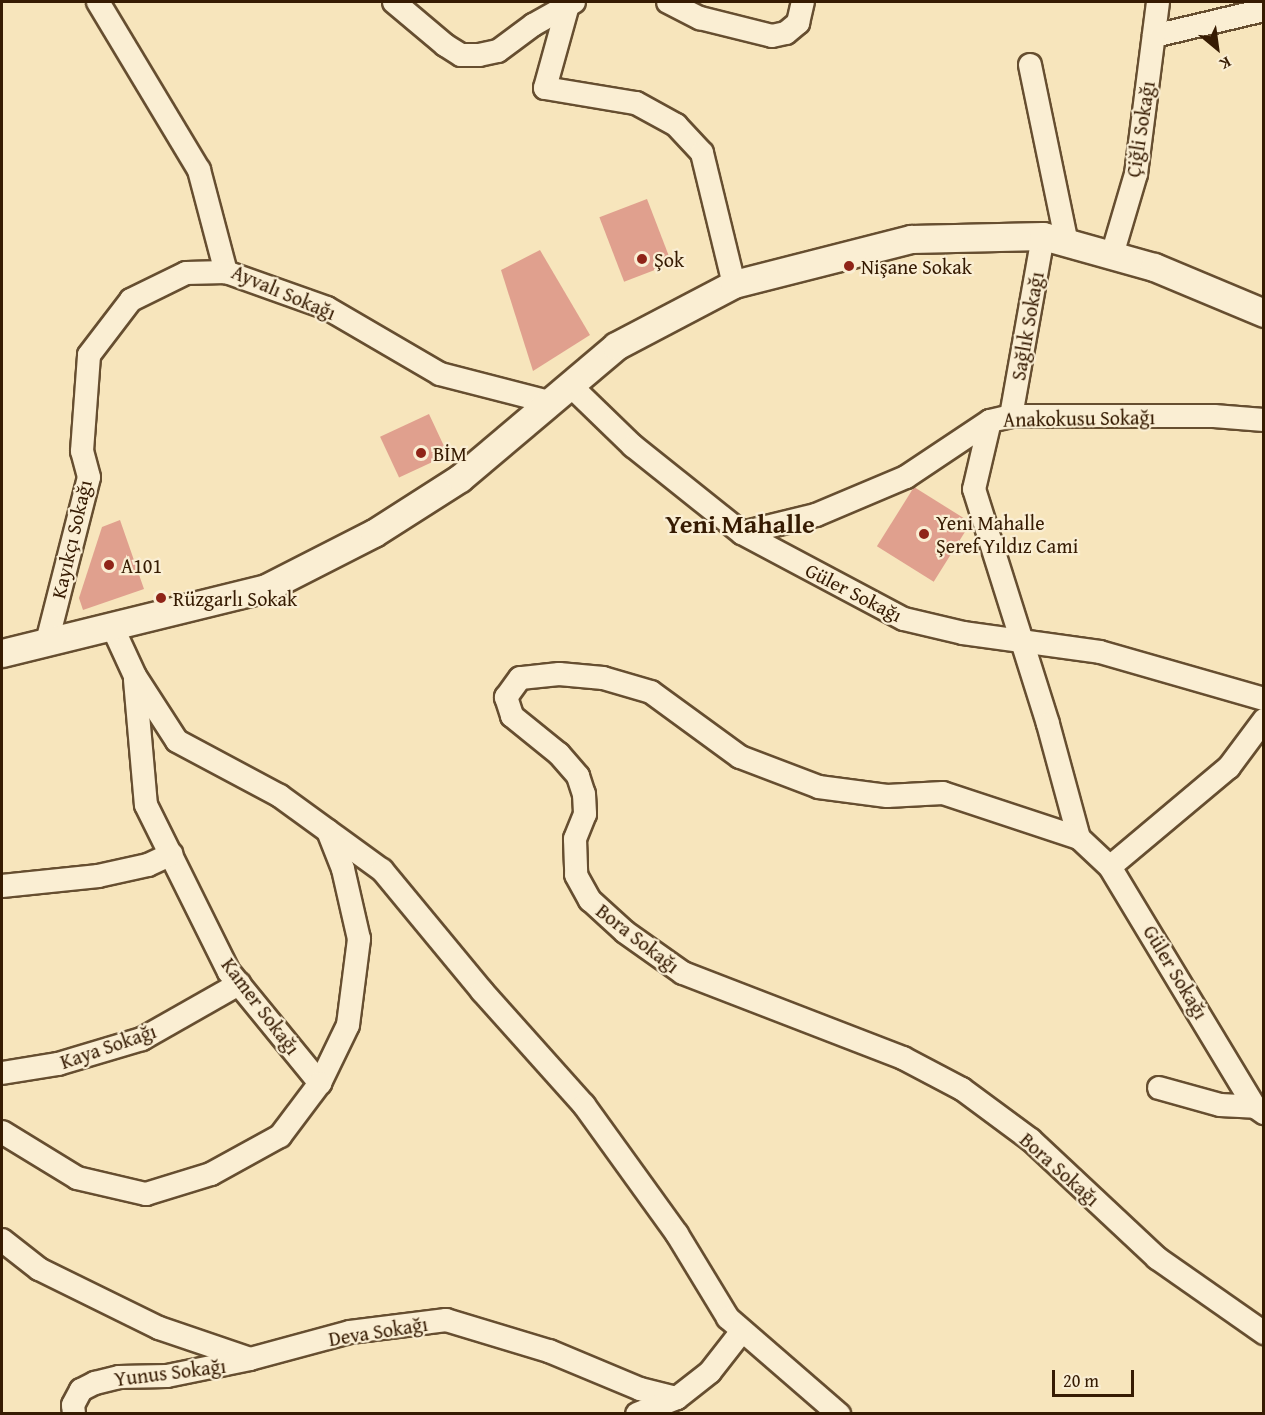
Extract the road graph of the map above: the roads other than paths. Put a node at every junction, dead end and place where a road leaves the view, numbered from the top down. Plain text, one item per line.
1 (98, 2) edge
2 (394, 2) edge
3 (668, 2) edge
4 (1158, 2) edge
5 (571, 3) edge
6 (804, 3) edge
7 (1263, 10) edge
8 (1154, 36) junction
9 (1030, 65) dead end
10 (1055, 239) junction
11 (1112, 255) junction
12 (226, 272) junction
13 (734, 284) junction
14 (1263, 313) edge
15 (570, 384) junction
16 (549, 402) junction
17 (1000, 418) junction
18 (1263, 420) edge
19 (742, 533) junction
20 (112, 626) junction
21 (1020, 641) junction
22 (47, 642) junction
23 (2, 653) edge
24 (135, 676) junction
25 (1263, 699) edge
26 (1263, 720) edge
27 (328, 830) junction
28 (1079, 838) junction
29 (172, 854) junction
30 (1110, 867) junction
31 (2, 886) edge
32 (239, 984) junction
33 (2, 1073) edge
34 (320, 1083) junction
35 (1159, 1088) dead end
36 (1259, 1110) edge
37 (2, 1132) edge
38 (2, 1240) edge
39 (742, 1331) junction
40 (1263, 1333) edge
41 (250, 1359) junction
42 (677, 1398) junction
43 (74, 1413) edge
44 (637, 1413) edge
45 (839, 1413) edge

1 - 12 street, Ayvalı Sokağı
2 - 5 street
3 - 6 street
4 - 8 street, Çiğli Sokağı
5 - 13 street
7 - 8 street
8 - 11 street, Çiğli Sokağı
9 - 10 street
10 - 11 street
10 - 13 street
10 - 17 street, Sağlık Sokağı
11 - 14 street
12 - 16 street, Ayvalı Sokağı
12 - 22 street, Kayıkçı Sokağı
13 - 15 street
15 - 16 street
15 - 19 street, Güler Sokağı
16 - 20 street
17 - 18 street, Anakokusu Sokağı
17 - 19 street, Anakokusu Sokağı
17 - 21 street, Sağlık Sokağı
19 - 21 street, Güler Sokağı
20 - 22 street
20 - 24 street
21 - 25 street, Güler Sokağı
21 - 28 street, Sağlık Sokağı
22 - 23 street
24 - 27 street
24 - 29 street, Kamer Sokağı
26 - 30 street
27 - 34 street
27 - 39 street
28 - 30 street, Bora Sokağı
28 - 40 street, Bora Sokağı
29 - 31 street
29 - 32 street, Kamer Sokağı
30 - 36 street, Güler Sokağı
32 - 33 street, Kaya Sokağı
32 - 34 street, Kamer Sokağı
34 - 37 street
35 - 36 street, Güler Sokağı
38 - 41 street
39 - 42 street
39 - 45 street
41 - 42 street, Deva Sokağı
41 - 43 street, Yunus Sokağı
42 - 44 street

